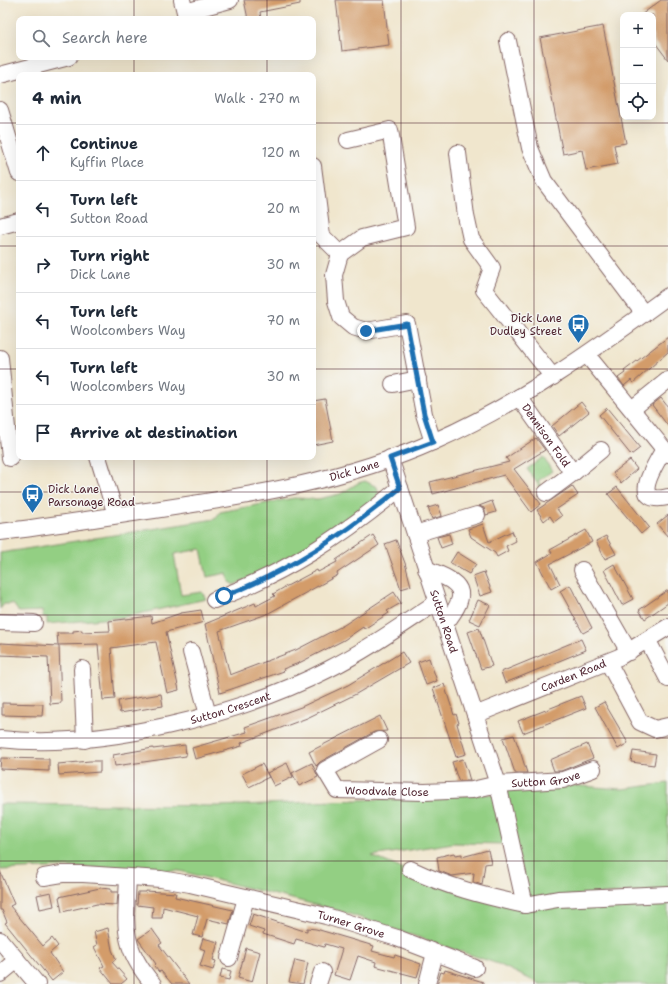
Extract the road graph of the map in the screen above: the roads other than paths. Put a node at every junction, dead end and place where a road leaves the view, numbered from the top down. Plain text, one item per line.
1 (182, 0) edge
2 (230, 0) edge
3 (508, 41) dead end
4 (58, 60) edge
5 (0, 75) edge
6 (0, 110) edge
7 (348, 140) dead end
8 (458, 153) dead end
9 (16, 159) edge
10 (316, 189) edge
11 (16, 222) edge
12 (0, 226) edge
13 (340, 254) junction
14 (668, 296) edge
15 (644, 314) junction
16 (587, 355) junction
17 (0, 358) edge
18 (553, 377) junction
19 (418, 379) junction
20 (668, 380) edge
21 (393, 384) dead end
22 (519, 398) junction
23 (632, 409) junction
24 (433, 442) junction
25 (601, 450) dead end
26 (666, 452) edge
27 (390, 458) junction
28 (10, 459) edge
29 (99, 460) edge
30 (573, 473) junction
31 (400, 488) junction
32 (546, 493) dead end
33 (668, 496) edge
34 (116, 515) junction
35 (477, 515) dead end
36 (0, 532) edge
37 (415, 534) junction
38 (426, 569) junction
39 (582, 570) dead end
40 (214, 600) dead end
41 (438, 602) junction
42 (0, 622) edge
43 (34, 623) dead end
44 (445, 624) junction
45 (668, 627) edge
46 (648, 641) junction
47 (191, 652) dead end
48 (629, 652) junction
49 (608, 662) junction
50 (82, 669) dead end
51 (668, 679) edge
52 (208, 715) junction
53 (475, 715) junction
54 (668, 726) edge
55 (0, 739) edge
56 (86, 740) junction
57 (379, 740) dead end
58 (593, 769) dead end
59 (498, 784) junction
60 (410, 869) dead end
61 (44, 877) dead end
62 (128, 878) junction
63 (668, 894) edge
64 (246, 898) junction
65 (525, 905) junction
66 (0, 940) edge
67 (435, 953) junction
68 (229, 958) dead end
69 (17, 960) junction
70 (475, 968) dead end
71 (0, 974) edge
72 (147, 982) edge
73 (37, 984) edge
74 (427, 984) edge

1 - 2 street
3 - 15 street
4 - 5 street
6 - 9 street
7 - 13 street
8 - 18 street
10 - 13 street
11 - 12 street
13 - 19 street
14 - 15 street, Dick Lane
15 - 16 street, Dick Lane
16 - 18 street, Dick Lane
16 - 23 street
17 - 28 street
18 - 22 street, Dick Lane
19 - 21 street
19 - 24 street
20 - 23 street
22 - 24 street, Dick Lane
22 - 30 street, Dennison Fold
23 - 26 street
24 - 27 street, Dick Lane
25 - 30 street, Dennison Fold
26 - 33 street
27 - 31 street, Sutton Road
27 - 34 street, Dick Lane
29 - 34 street
30 - 32 street, Dennison Fold
31 - 37 street, Sutton Road
31 - 40 street
34 - 36 street, Dick Lane
35 - 37 street
37 - 38 street, Sutton Road
38 - 41 street, Sutton Road
38 - 44 street
39 - 48 street
41 - 44 street, Sutton Road
41 - 52 street, Sutton Crescent
42 - 43 street
44 - 53 street, Sutton Road
45 - 46 street, Carden Road
46 - 48 street, Carden Road
46 - 51 street
47 - 52 street
48 - 49 street, Carden Road
49 - 53 street, Carden Road
49 - 54 street
50 - 56 street
52 - 56 street, Sutton Crescent
53 - 59 street, Sutton Road
55 - 56 street, Sutton Crescent
57 - 59 street, Woodvale Close
58 - 59 street, Sutton Grove
59 - 65 street, Sutton Road
60 - 65 street
61 - 62 street, Turner Grove
62 - 64 street, Turner Grove
62 - 72 street
63 - 65 street
64 - 67 street, Turner Grove
64 - 68 street
66 - 69 street
67 - 70 street, Turner Grove
67 - 74 street
69 - 71 street
69 - 73 street

